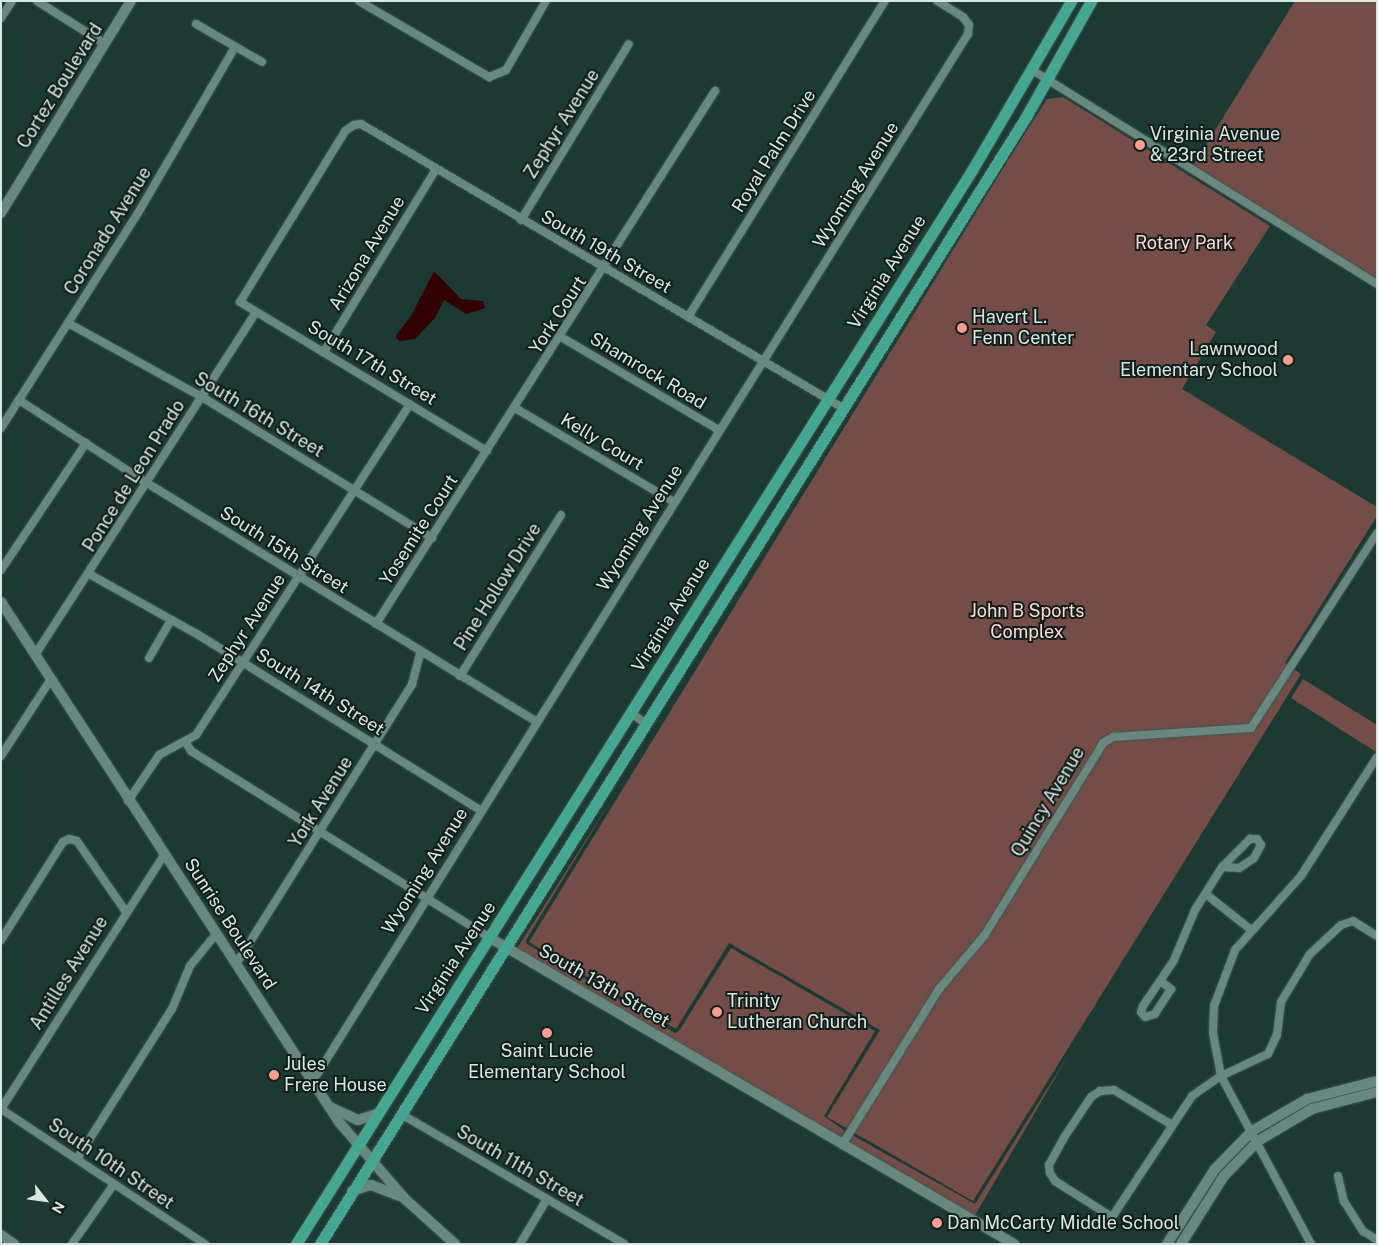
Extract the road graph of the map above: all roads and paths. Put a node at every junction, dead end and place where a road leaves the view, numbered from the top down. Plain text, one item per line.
1 (12, 1) edge
2 (37, 1) edge
3 (131, 1) edge
4 (359, 1) edge
5 (546, 1) edge
6 (885, 1) edge
7 (937, 1) edge
8 (1071, 1) edge
9 (1091, 1) edge
10 (1, 18) edge
11 (196, 24) dead end
12 (105, 44) junction
13 (629, 44) dead end
14 (235, 47) junction
15 (262, 62) dead end
16 (1032, 70) junction
17 (1048, 79) junction
18 (715, 91) dead end
19 (436, 169) junction
20 (972, 170) junction
21 (1, 213) edge
22 (522, 220) junction
23 (605, 268) junction
24 (931, 268) junction
25 (1377, 284) edge
26 (240, 302) joint
27 (256, 312) junction
28 (688, 318) junction
29 (68, 323) junction
30 (561, 337) junction
31 (324, 352) junction
32 (763, 362) junction
33 (202, 397) junction
34 (19, 400) junction
35 (826, 401) junction
36 (410, 404) junction
37 (515, 408) junction
38 (843, 408) junction
39 (1, 428) edge
40 (719, 430) junction
41 (86, 443) junction
42 (487, 451) junction
43 (147, 483) junction
44 (354, 490) junction
45 (674, 502) junction
46 (561, 515) dead end
47 (1377, 533) edge
48 (432, 538) junction
49 (1, 570) edge
50 (89, 574) junction
51 (299, 576) junction
52 (1, 602) edge
53 (171, 620) junction
54 (376, 624) junction
55 (421, 651) junction
56 (35, 655) junction
57 (149, 658) dead end
58 (243, 662) junction
59 (460, 676) junction
60 (50, 679) junction
61 (630, 713) junction
62 (535, 721) junction
63 (645, 723) junction
64 (186, 743) junction
65 (374, 744) junction
66 (1, 756) edge
67 (1377, 757) edge
68 (128, 801) junction
69 (480, 810) junction
70 (319, 832) junction
71 (164, 854) junction
72 (1222, 867) junction
73 (1207, 895) junction
74 (426, 898) junction
75 (126, 912) junction
76 (1250, 929) junction
77 (216, 934) junction
78 (1377, 936) edge
79 (490, 938) junction
80 (1, 940) edge
81 (505, 947) junction
82 (236, 964) junction
83 (1160, 981) junction
84 (1221, 1076) junction
85 (313, 1081) junction
86 (1377, 1081) edge
87 (1377, 1092) edge
88 (329, 1106) junction
89 (1, 1109) edge
90 (377, 1114) junction
91 (400, 1114) junction
92 (1172, 1125) junction
93 (1252, 1131) junction
94 (1258, 1141) junction
95 (357, 1145) junction
96 (842, 1145) junction
97 (77, 1159) junction
98 (371, 1160) junction
99 (1338, 1176) dead end
100 (114, 1184) junction
101 (352, 1191) junction
102 (1196, 1197) junction
103 (405, 1199) junction
104 (547, 1199) junction
105 (1206, 1203) junction
106 (1377, 1240) edge
107 (72, 1244) edge
108 (205, 1244) edge
109 (296, 1244) edge
110 (320, 1244) edge
111 (455, 1244) edge
112 (520, 1244) edge
113 (624, 1244) edge
114 (1014, 1244) edge
115 (1167, 1244) edge
116 (1181, 1244) edge
117 (1311, 1244) edge

1 - 10 street
2 - 12 street
3 - 12 street, Cortez Boulevard
4 - 5 street
6 - 28 street, Royal Palm Drive
7 - 32 street, Wyoming Avenue
8 - 16 main road, Virginia Avenue
9 - 17 main road, Virginia Avenue
11 - 14 street
12 - 21 street, Cortez Boulevard
13 - 22 street, Zephyr Avenue
14 - 15 street
14 - 29 street, Coronado Avenue
16 - 17 street
16 - 20 main road, Virginia Avenue
17 - 24 main road, Virginia Avenue
17 - 25 street
18 - 23 street, York Court
19 - 22 street, South 19th Street
19 - 26 street, South 19th Street
19 - 31 street, Arizona Avenue
20 - 24 main road
20 - 35 main road, Virginia Avenue
22 - 23 street, South 19th Street
23 - 28 street, South 19th Street
23 - 30 street, York Court
24 - 38 main road, Virginia Avenue
26 - 27 street, South 17th Street
27 - 31 street, South 17th Street
27 - 33 street, Ponce de Leon Prado
28 - 32 street, South 19th Street
29 - 33 street, South 16th Street
29 - 34 street, Coronado Avenue
30 - 37 street, York Court
30 - 40 street, Shamrock Road
31 - 36 street, South 17th Street
32 - 35 street, South 19th Street
32 - 40 street, Wyoming Avenue
33 - 43 street, Ponce de Leon Prado
33 - 44 street, South 16th Street
34 - 39 street, Coronado Avenue
34 - 41 street, South 15th Street
35 - 38 street, South 19th Street
35 - 61 main road, Virginia Avenue
36 - 42 street, South 17th Street
36 - 44 street, Zephyr Avenue
37 - 42 street, York Court
37 - 45 street, Kelly Court
38 - 63 main road, Virginia Avenue
40 - 45 street, Wyoming Avenue
41 - 43 street, South 15th Street
41 - 49 street
42 - 48 street, Yosemite Court
43 - 50 street, Ponce de Leon Prado
43 - 51 street, South 15th Street
44 - 48 street, South 16th Street
44 - 51 street, Zephyr Avenue
45 - 62 street, Wyoming Avenue
46 - 59 street, Pine Hollow Drive
47 - 96 street, Quincy Avenue
48 - 54 street, Yosemite Court
50 - 53 street, South 14th Street
50 - 56 street, Ponce de Leon Prado
51 - 54 street, South 15th Street
51 - 58 street, Zephyr Avenue
52 - 56 street, Sunrise Boulevard
53 - 57 street
53 - 58 street, South 14th Street
54 - 55 street, South 15th Street
55 - 59 street, South 15th Street
55 - 65 street, York Avenue
56 - 60 street, Sunrise Boulevard
58 - 64 street, Zephyr Avenue
58 - 65 street, South 14th Street
59 - 62 street, South 15th Street
60 - 66 street
60 - 68 street, Sunrise Boulevard
61 - 63 street
61 - 79 main road, Virginia Avenue
62 - 69 street, Wyoming Avenue
63 - 81 main road, Virginia Avenue
64 - 68 street, Zephyr Avenue
64 - 70 street, South 13th Street
65 - 69 street, South 14th Street
65 - 70 street, York Avenue
67 - 76 street
68 - 71 street, Sunrise Boulevard
69 - 74 street, Wyoming Avenue
70 - 74 street, South 13th Street
70 - 82 street, York Avenue
71 - 75 street, Antilles Avenue
71 - 77 street, Sunrise Boulevard
72 - 72 street
72 - 73 street
73 - 76 street
73 - 83 street
74 - 79 street, South 13th Street
74 - 85 street, Wyoming Avenue
75 - 80 street
75 - 89 street, Antilles Avenue
76 - 84 street
77 - 82 street, Sunrise Boulevard
77 - 97 street
78 - 84 street
79 - 81 street, South 13th Street
79 - 90 main road, Virginia Avenue
81 - 91 main road, Virginia Avenue
81 - 96 street, South 13th Street
82 - 85 street, Sunrise Boulevard
83 - 83 street
84 - 92 street
84 - 93 street
85 - 88 street, Sunrise Boulevard
86 - 93 street
87 - 94 street
88 - 90 street
88 - 95 street, Sunrise Boulevard
89 - 97 street, South 10th Street
90 - 95 main road, Virginia Avenue
91 - 98 main road, Virginia Avenue
91 - 104 street, South 11th Street
92 - 92 street
93 - 94 street
93 - 102 street
94 - 105 street
94 - 117 street
95 - 98 street, Sunrise Boulevard
95 - 109 main road, Virginia Avenue
96 - 114 street, South 13th Street
97 - 100 street, South 10th Street
98 - 101 main road, Virginia Avenue
98 - 103 street, Sunrise Boulevard
99 - 106 street
100 - 107 street
100 - 108 street, South 10th Street
101 - 103 street
101 - 110 main road, Virginia Avenue
102 - 105 street
102 - 115 street
103 - 111 street, Sunrise Boulevard
104 - 112 street
104 - 113 street, South 11th Street
105 - 116 street

